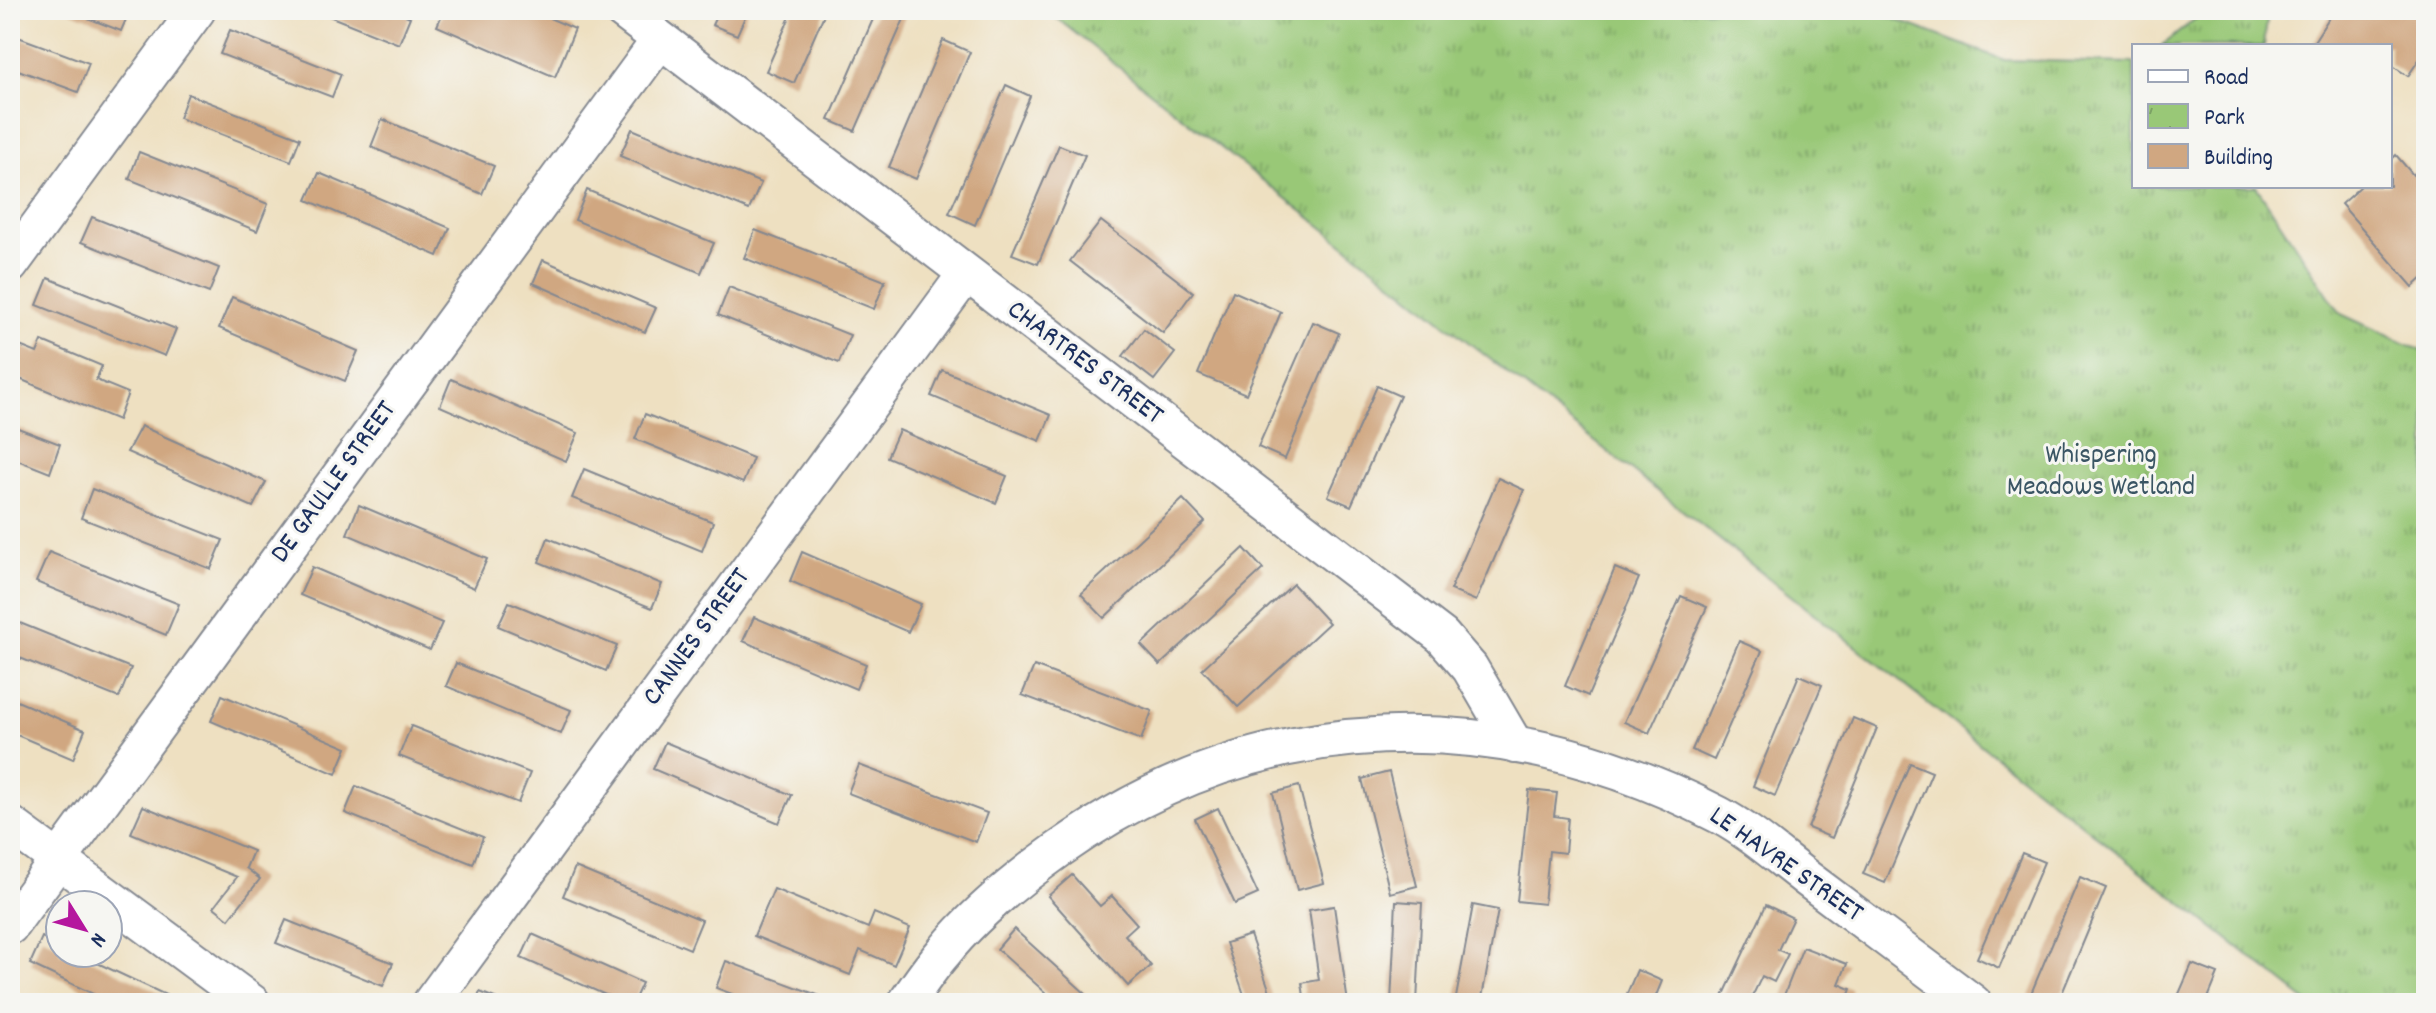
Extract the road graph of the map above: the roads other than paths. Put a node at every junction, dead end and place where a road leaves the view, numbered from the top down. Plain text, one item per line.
1 (197, 10) edge
2 (622, 10) edge
3 (660, 40) junction
4 (10, 265) edge
5 (966, 274) junction
6 (1515, 745) junction
7 (10, 824) edge
8 (59, 861) junction
9 (10, 926) edge
10 (252, 1003) edge
11 (431, 1003) edge
12 (906, 1003) edge
13 (1973, 1003) edge

1 - 4 street
2 - 3 street, CHARTRES STREET
3 - 5 street, CHARTRES STREET
3 - 8 street, DE GAULLE STREET
5 - 6 street, CHARTRES STREET
5 - 11 street, CANNES STREET
6 - 12 street, LE HAVRE STREET
6 - 13 street, LE HAVRE STREET
7 - 8 street
8 - 9 street, DE GAULLE STREET
8 - 10 street

